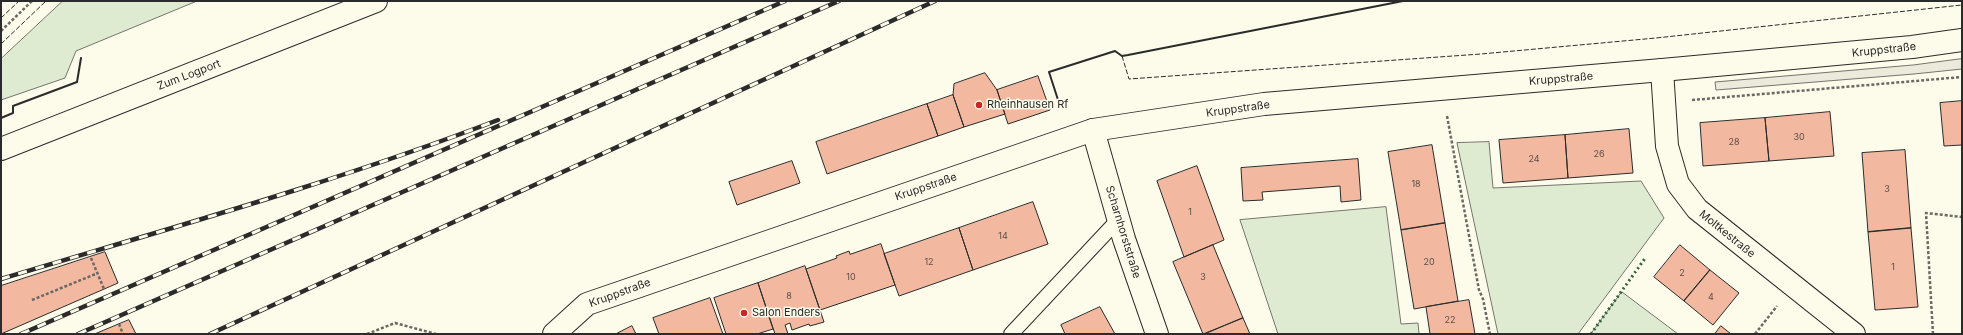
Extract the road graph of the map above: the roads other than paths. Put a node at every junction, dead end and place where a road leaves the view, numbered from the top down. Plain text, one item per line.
1 (376, 1) edge
2 (1962, 40) edge
3 (1662, 70) junction
4 (1093, 130) junction
5 (1, 149) edge
6 (1118, 220) junction
7 (554, 334) edge
8 (1011, 334) edge
9 (1157, 334) edge
10 (1854, 334) edge

1 - 5 street, Zum Logport
2 - 3 street, Kruppstraße
3 - 4 street, Kruppstraße
3 - 10 street, Moltkestraße
4 - 6 street, Scharnhorststraße
4 - 7 street, Kruppstraße
6 - 8 lane
6 - 9 street, Scharnhorststraße

